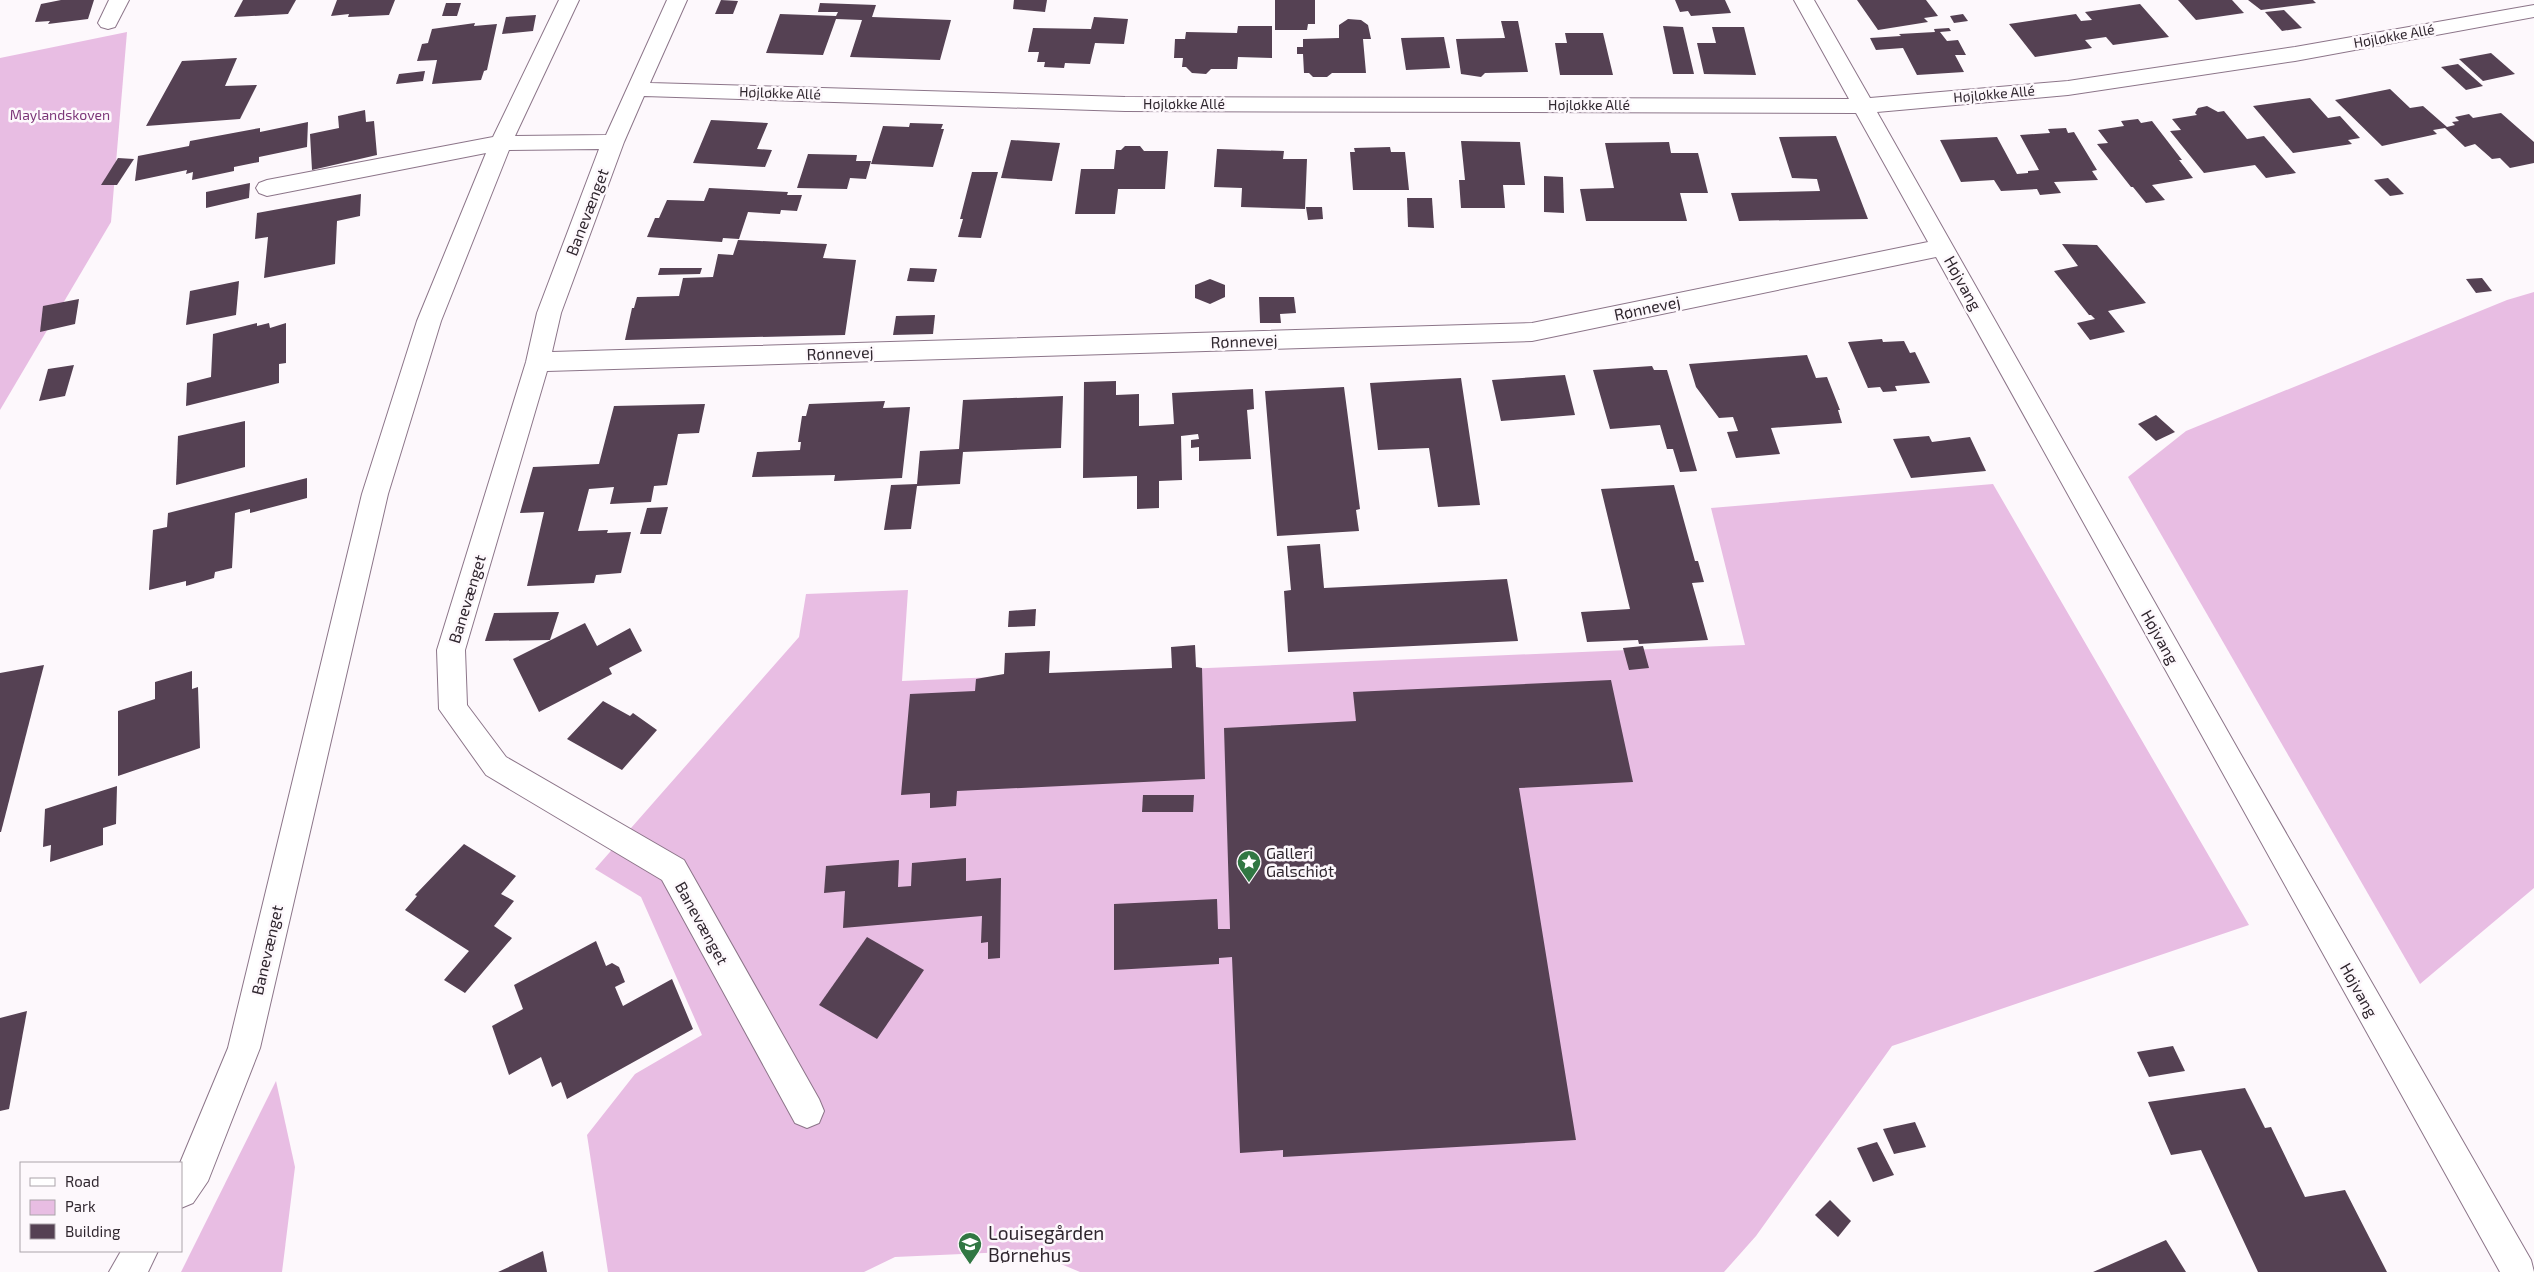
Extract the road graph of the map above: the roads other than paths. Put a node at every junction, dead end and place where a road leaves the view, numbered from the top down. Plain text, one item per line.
1 (119, 0) edge
2 (569, 0) edge
3 (677, 0) edge
4 (1804, 0) edge
5 (2534, 10) edge
6 (108, 23) dead end
7 (638, 89) junction
8 (1863, 106) junction
9 (613, 142) junction
10 (501, 143) junction
11 (266, 188) dead end
12 (1943, 247) junction
13 (538, 362) junction
14 (807, 1111) dead end
15 (182, 1189) edge
16 (141, 1252) edge
17 (128, 1272) edge
18 (2519, 1272) edge

1 - 6 street
2 - 10 street, Banevænget
3 - 7 street, Banevænget
4 - 8 street, Højvang
5 - 8 street, Højløkke Allé
7 - 8 street, Højløkke Allé
7 - 9 street, Banevænget
8 - 12 street, Højvang
9 - 10 street
9 - 13 street, Banevænget
10 - 11 street
10 - 15 street, Banevænget
12 - 13 street, Rønnevej
12 - 18 street, Højvang
13 - 14 street, Banevænget
16 - 17 street

